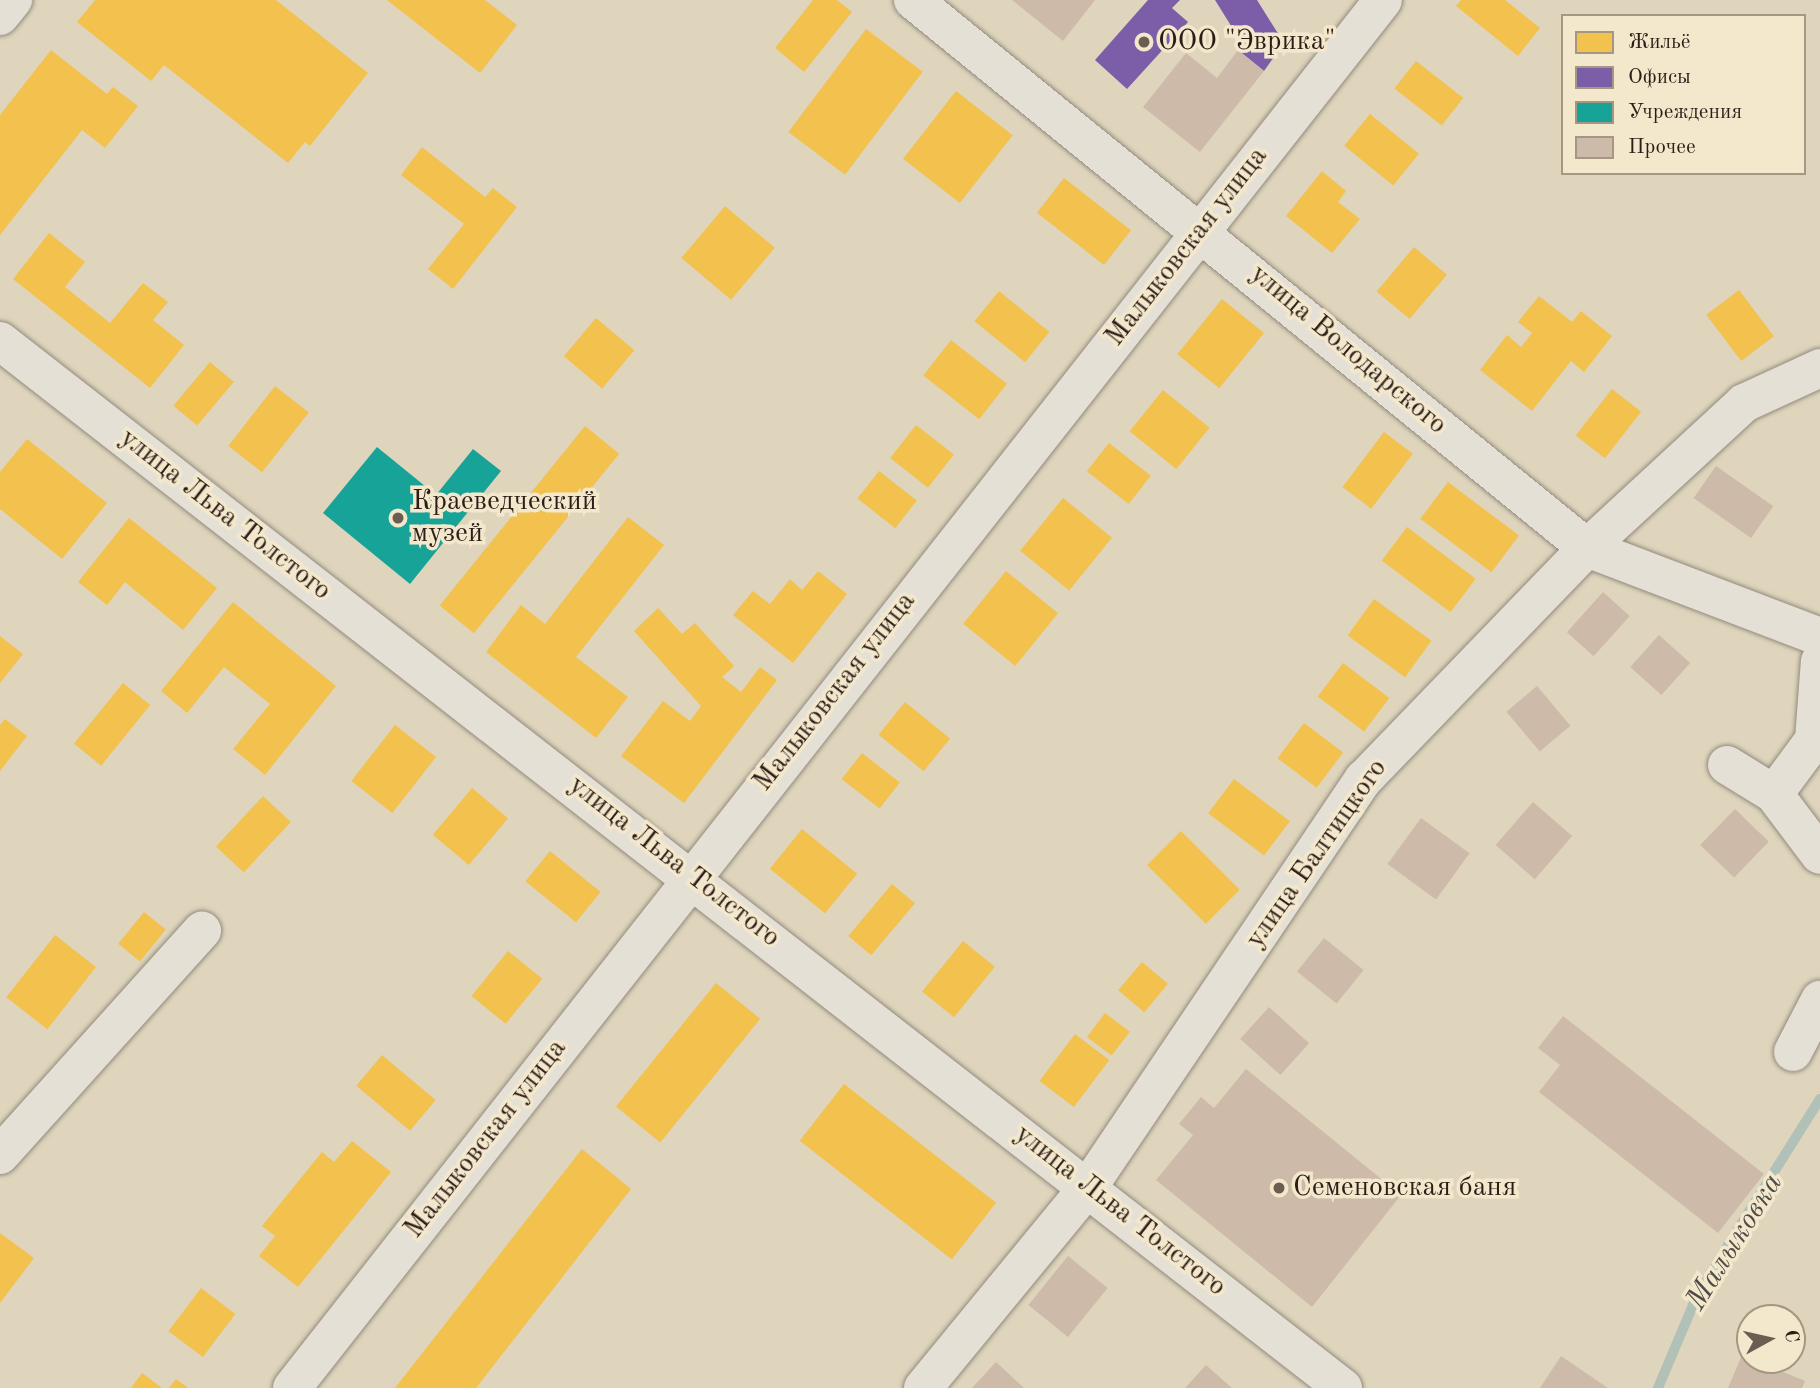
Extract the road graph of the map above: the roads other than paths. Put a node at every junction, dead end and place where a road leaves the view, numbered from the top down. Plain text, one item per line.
1 (13, 0) edge
2 (913, 0) edge
3 (1383, 0) edge
4 (0, 16) edge
5 (1201, 228) junction
6 (0, 341) edge
7 (1820, 368) edge
8 (1587, 548) junction
9 (1820, 637) edge
10 (1820, 661) edge
11 (1727, 765) dead end
12 (1774, 794) junction
13 (1820, 855) edge
14 (691, 875) junction
15 (202, 931) dead end
16 (1820, 1000) edge
17 (1793, 1052) dead end
18 (0, 1155) edge
19 (1089, 1186) junction
20 (292, 1388) edge
21 (923, 1388) edge
22 (1343, 1388) edge

1 - 4 street
2 - 5 street, улица Володарского
3 - 5 street, Малыковская улица
5 - 8 street, улица Володарского
5 - 14 street, Малыковская улица
6 - 14 street, улица Льва Толстого
7 - 8 street, улица Балтицкого
8 - 9 street, улица Володарского
8 - 19 street, улица Балтицкого
10 - 12 street
11 - 12 street
12 - 13 street
14 - 19 street, улица Льва Толстого
14 - 20 street, Малыковская улица
15 - 18 street
16 - 17 street
19 - 21 street, улица Балтицкого
19 - 22 street, улица Льва Толстого

